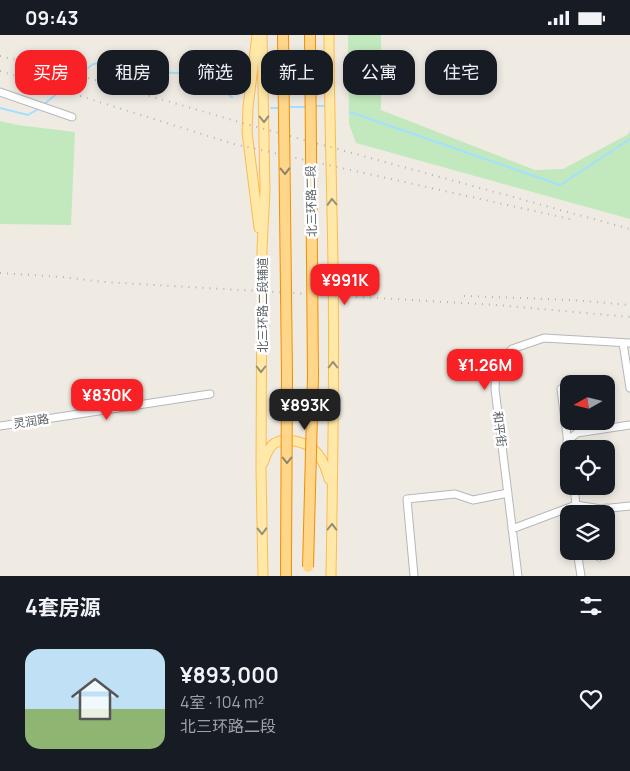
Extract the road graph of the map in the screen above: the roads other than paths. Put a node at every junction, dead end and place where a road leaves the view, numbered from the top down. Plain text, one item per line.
1 (257, 35) edge
2 (262, 35) edge
3 (283, 35) edge
4 (310, 35) edge
5 (329, 35) edge
6 (0, 92) edge
7 (72, 117) dead end
8 (262, 249) junction
9 (627, 343) edge
10 (630, 388) edge
11 (210, 394) dead end
12 (630, 425) edge
13 (0, 426) edge
14 (568, 440) edge
15 (261, 470) junction
16 (508, 493) junction
17 (332, 494) junction
18 (630, 506) edge
19 (615, 507) edge
20 (560, 513) edge
21 (512, 529) junction
22 (578, 560) edge
23 (286, 571) edge
24 (308, 572) edge
25 (263, 576) edge
26 (331, 576) edge
27 (414, 576) edge
28 (518, 576) edge
29 (581, 576) edge

1 - 8 main road
2 -> 8 main road, 北三环路二段辅道
3 -> 23 highway, 北三环路二段, bridge
4 - 24 highway, 北三环路二段, bridge
17 -> 5 main road
6 - 7 street
8 -> 15 main road, 北三环路二段辅道
9 - 10 street
9 - 16 street, 和平街
11 - 13 street, 灵润路
12 - 14 street
15 - 17 main road
15 -> 25 main road, 北三环路二段辅道
16 - 21 street, 和平街
16 - 27 street
26 -> 17 main road
18 - 19 street
20 - 21 street
21 - 28 street, 和平街
22 - 29 street

